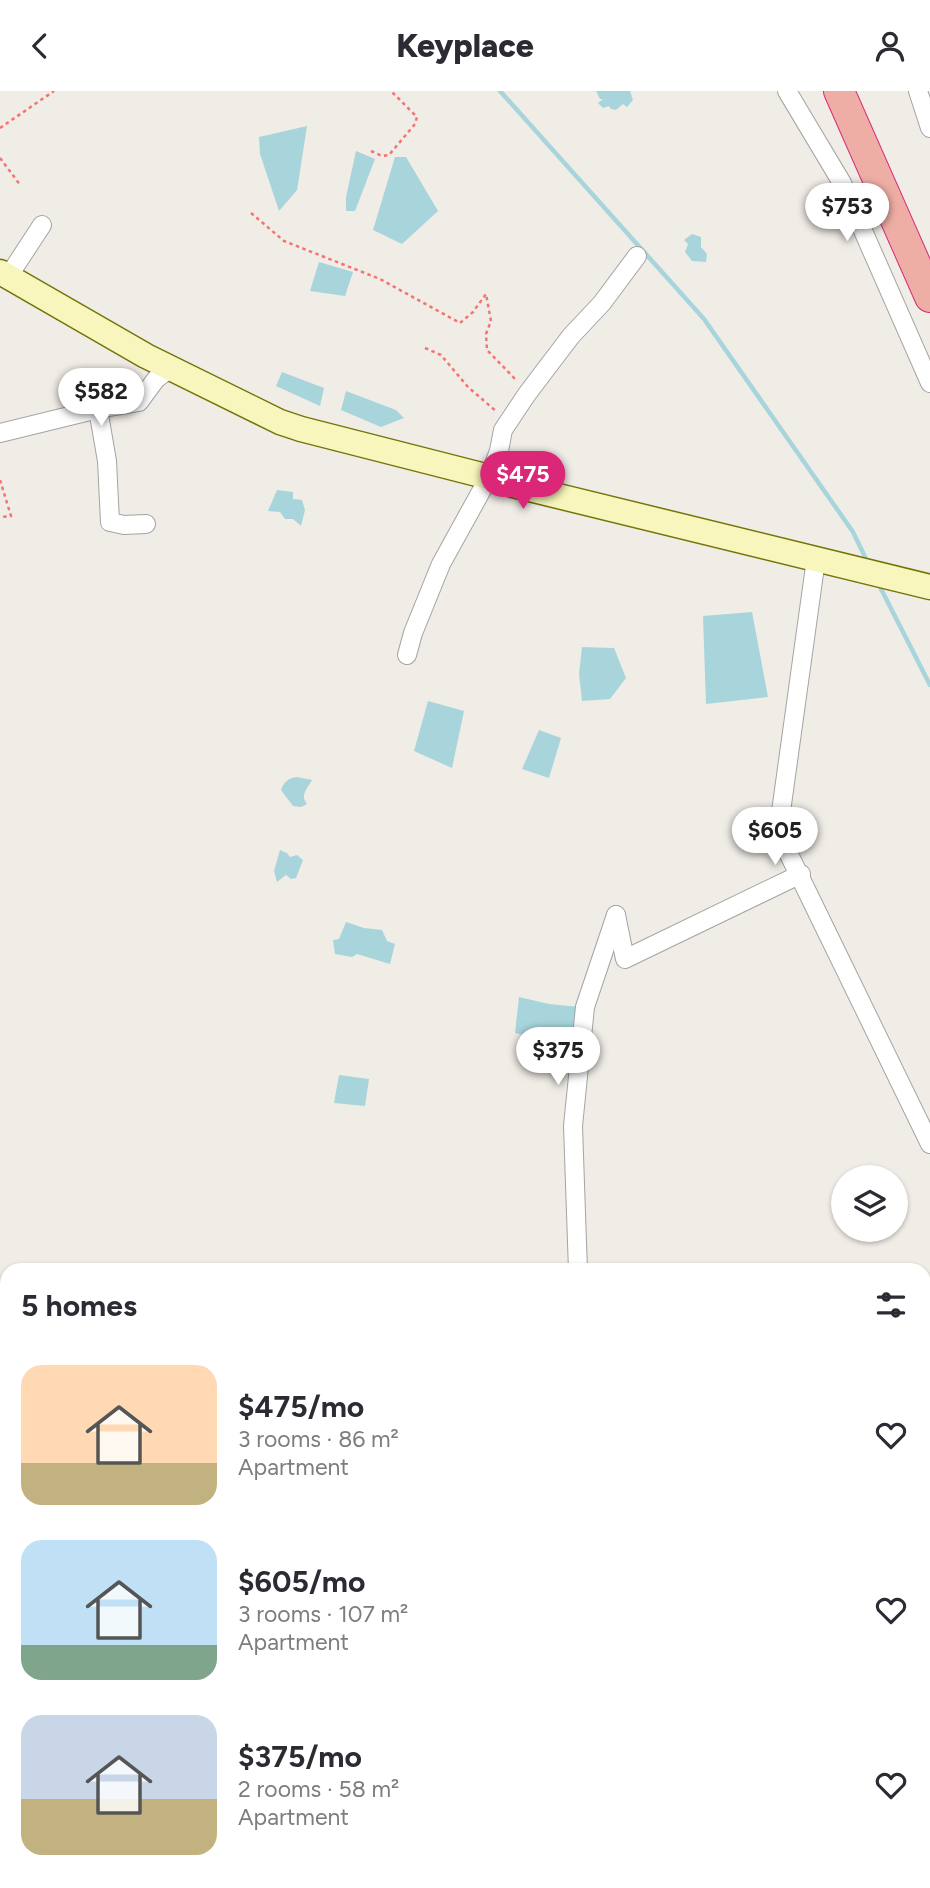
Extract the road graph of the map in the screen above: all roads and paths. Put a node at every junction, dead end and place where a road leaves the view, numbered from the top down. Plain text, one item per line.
1 (54, 91) edge
2 (391, 91) edge
3 (788, 91) edge
4 (839, 91) edge
5 (861, 91) edge
6 (918, 91) edge
7 (0, 128) edge
8 (930, 128) edge
9 (371, 151) dead end
10 (0, 158) edge
11 (21, 186) dead end
12 (251, 213) dead end
13 (42, 225) dead end
14 (930, 249) edge
15 (636, 256) dead end
16 (4, 274) edge
17 (930, 297) edge
18 (425, 348) dead end
19 (171, 368) junction
20 (930, 383) edge
21 (527, 394) junction
22 (98, 409) junction
23 (508, 424) junction
24 (0, 433) edge
25 (489, 477) junction
26 (0, 480) edge
27 (0, 517) edge
28 (146, 524) dead end
29 (816, 559) junction
30 (929, 587) edge
31 (407, 655) dead end
32 (801, 874) junction
33 (930, 1143) edge
34 (578, 1263) edge

1 - 7 path
2 - 9 path
3 - 20 street
4 - 17 highway
5 - 14 highway
6 - 8 street
10 - 11 path
12 - 21 path
13 - 16 street
15 - 21 street
16 - 19 main road
18 - 23 path
19 - 22 street
19 - 25 main road
21 - 23 street
22 - 24 street
22 - 28 street
23 - 25 street
25 - 29 main road
25 - 31 street
26 - 27 path
29 - 30 main road
29 - 32 street
32 - 33 street
32 - 34 street

